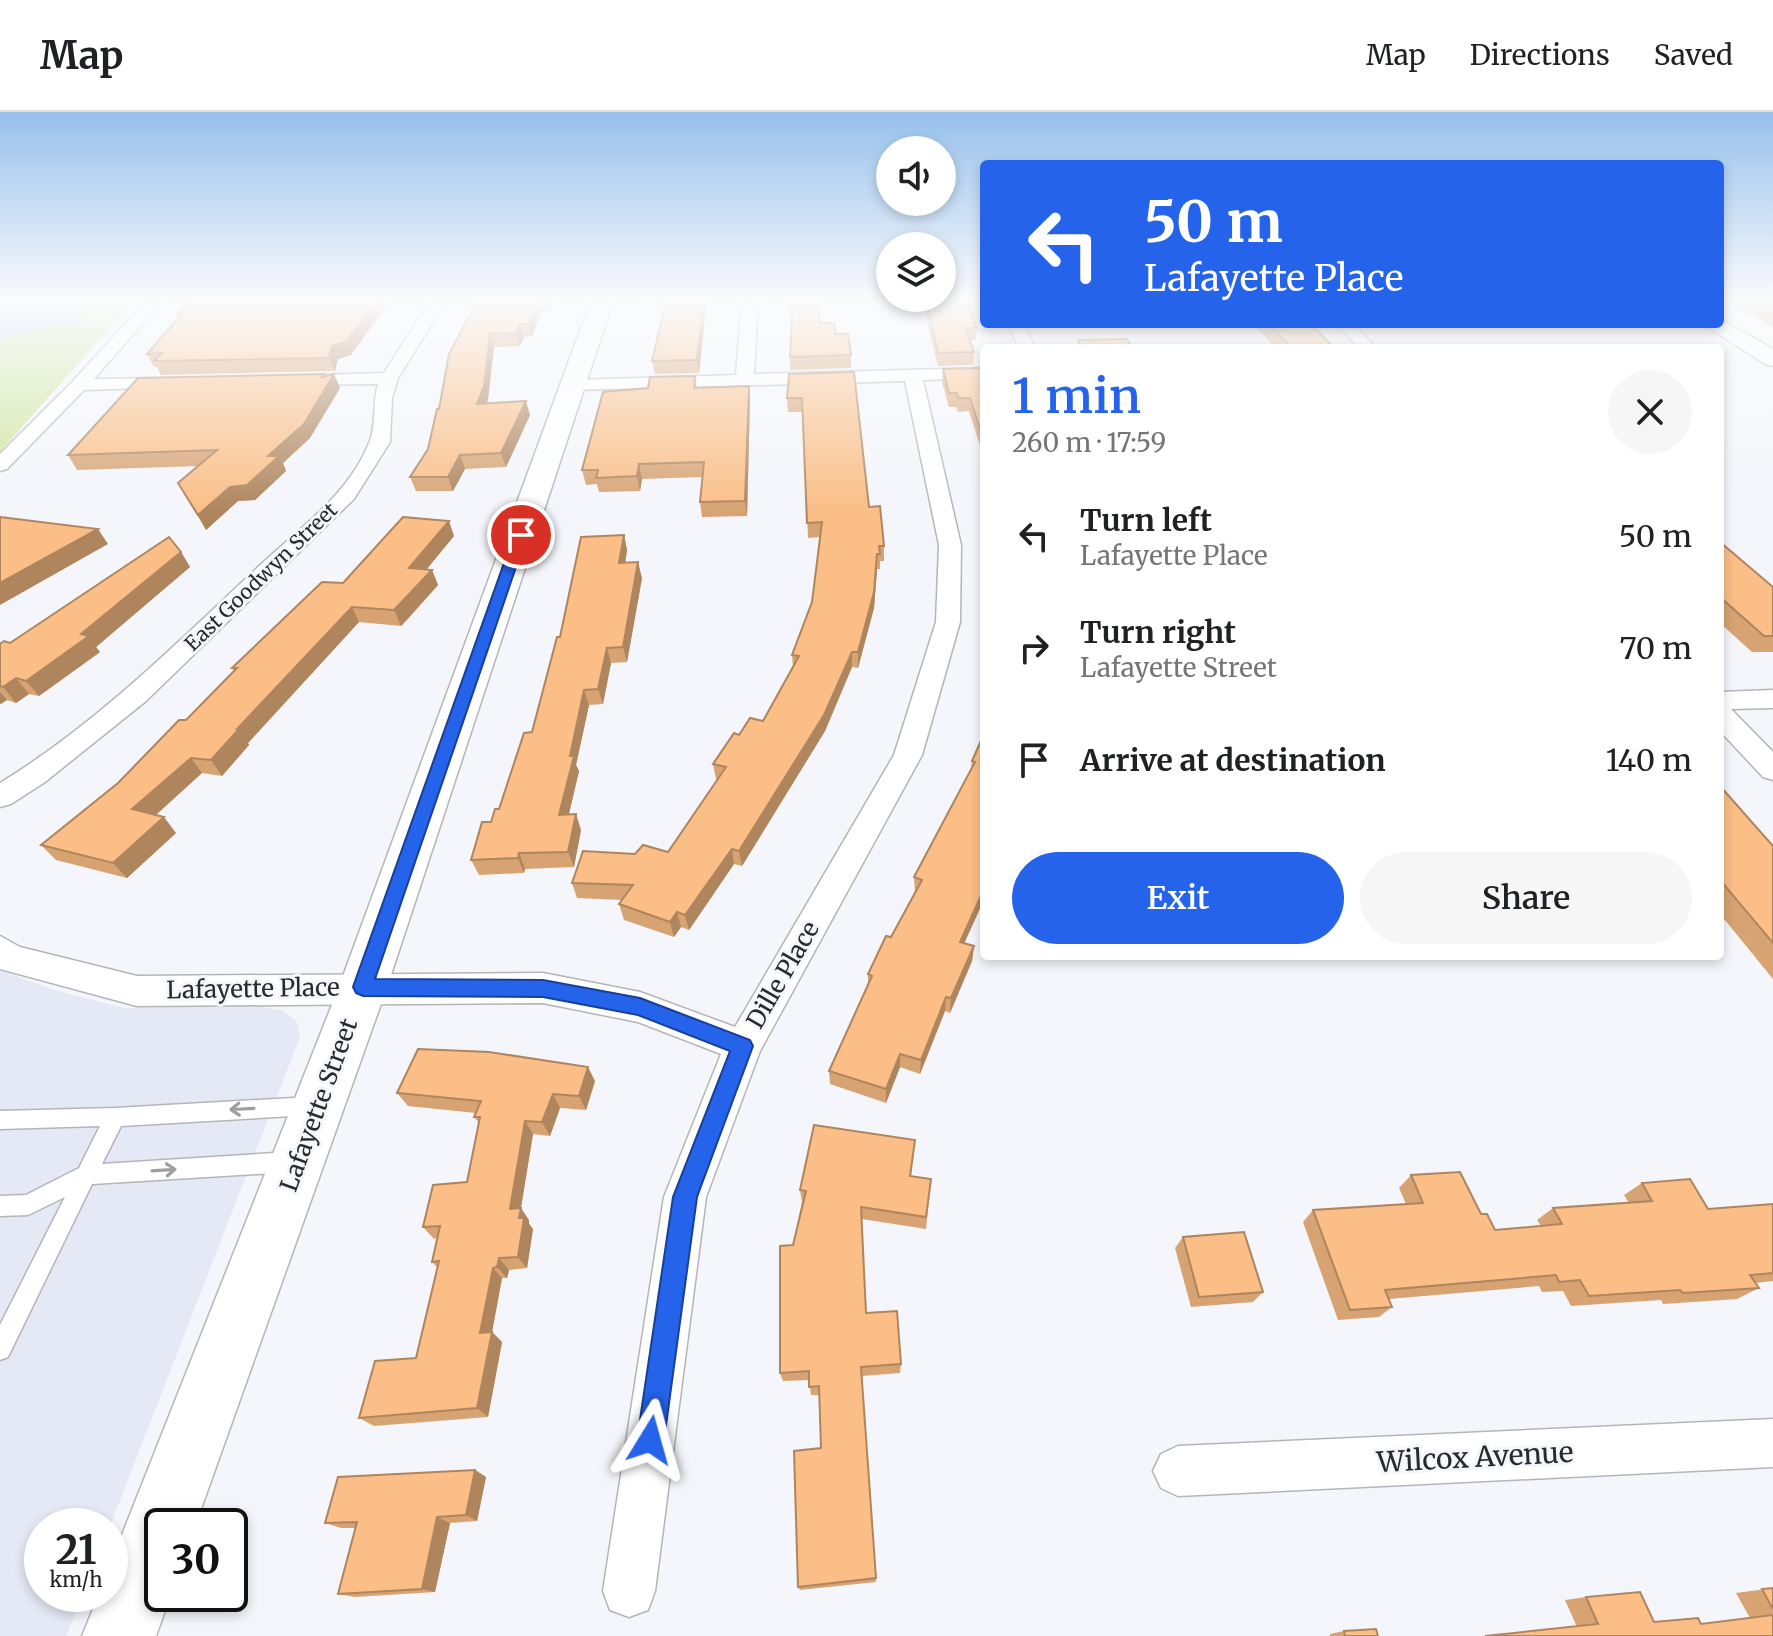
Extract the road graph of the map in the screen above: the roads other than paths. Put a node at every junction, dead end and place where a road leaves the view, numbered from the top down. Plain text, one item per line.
1 (93, 369) edge
2 (395, 369) edge
3 (578, 369) edge
4 (746, 369) edge
5 (980, 373) edge
6 (913, 376) junction
7 (389, 378) junction
8 (745, 380) junction
9 (281, 381) edge
10 (187, 383) edge
11 (79, 385) junction
12 (573, 385) junction
13 (0, 465) edge
14 (1773, 699) edge
15 (1724, 701) edge
16 (1724, 718) edge
17 (1773, 770) edge
18 (0, 797) edge
19 (0, 950) edge
20 (363, 987) junction
21 (743, 1046) junction
22 (320, 1105) junction
23 (115, 1117) junction
24 (0, 1120) edge
25 (299, 1161) junction
26 (86, 1175) junction
27 (0, 1206) edge
28 (0, 1349) edge
29 (1773, 1443) edge
30 (1178, 1471) dead end
31 (629, 1591) dead end
32 (119, 1636) edge

1 - 11 street
2 - 7 street, East Goodwyn Street
3 - 12 street, Lafayette Street
4 - 8 street
5 - 6 street
6 - 8 street
6 - 21 street, Dille Place
7 - 9 street
7 - 18 street, East Goodwyn Street
8 - 12 street
10 - 11 street
11 - 13 street
12 - 20 street, Lafayette Street
14 - 15 street
16 - 17 street
19 - 20 street, Lafayette Place
20 - 21 street, Lafayette Place
20 - 22 street, Lafayette Street
21 - 31 street, Dille Place
22 -> 23 lane
22 - 25 street, Lafayette Street
23 - 24 lane
23 - 26 lane
26 -> 25 lane
25 - 32 street, Lafayette Street
26 - 27 lane
26 - 28 lane
29 - 30 street, Wilcox Avenue

